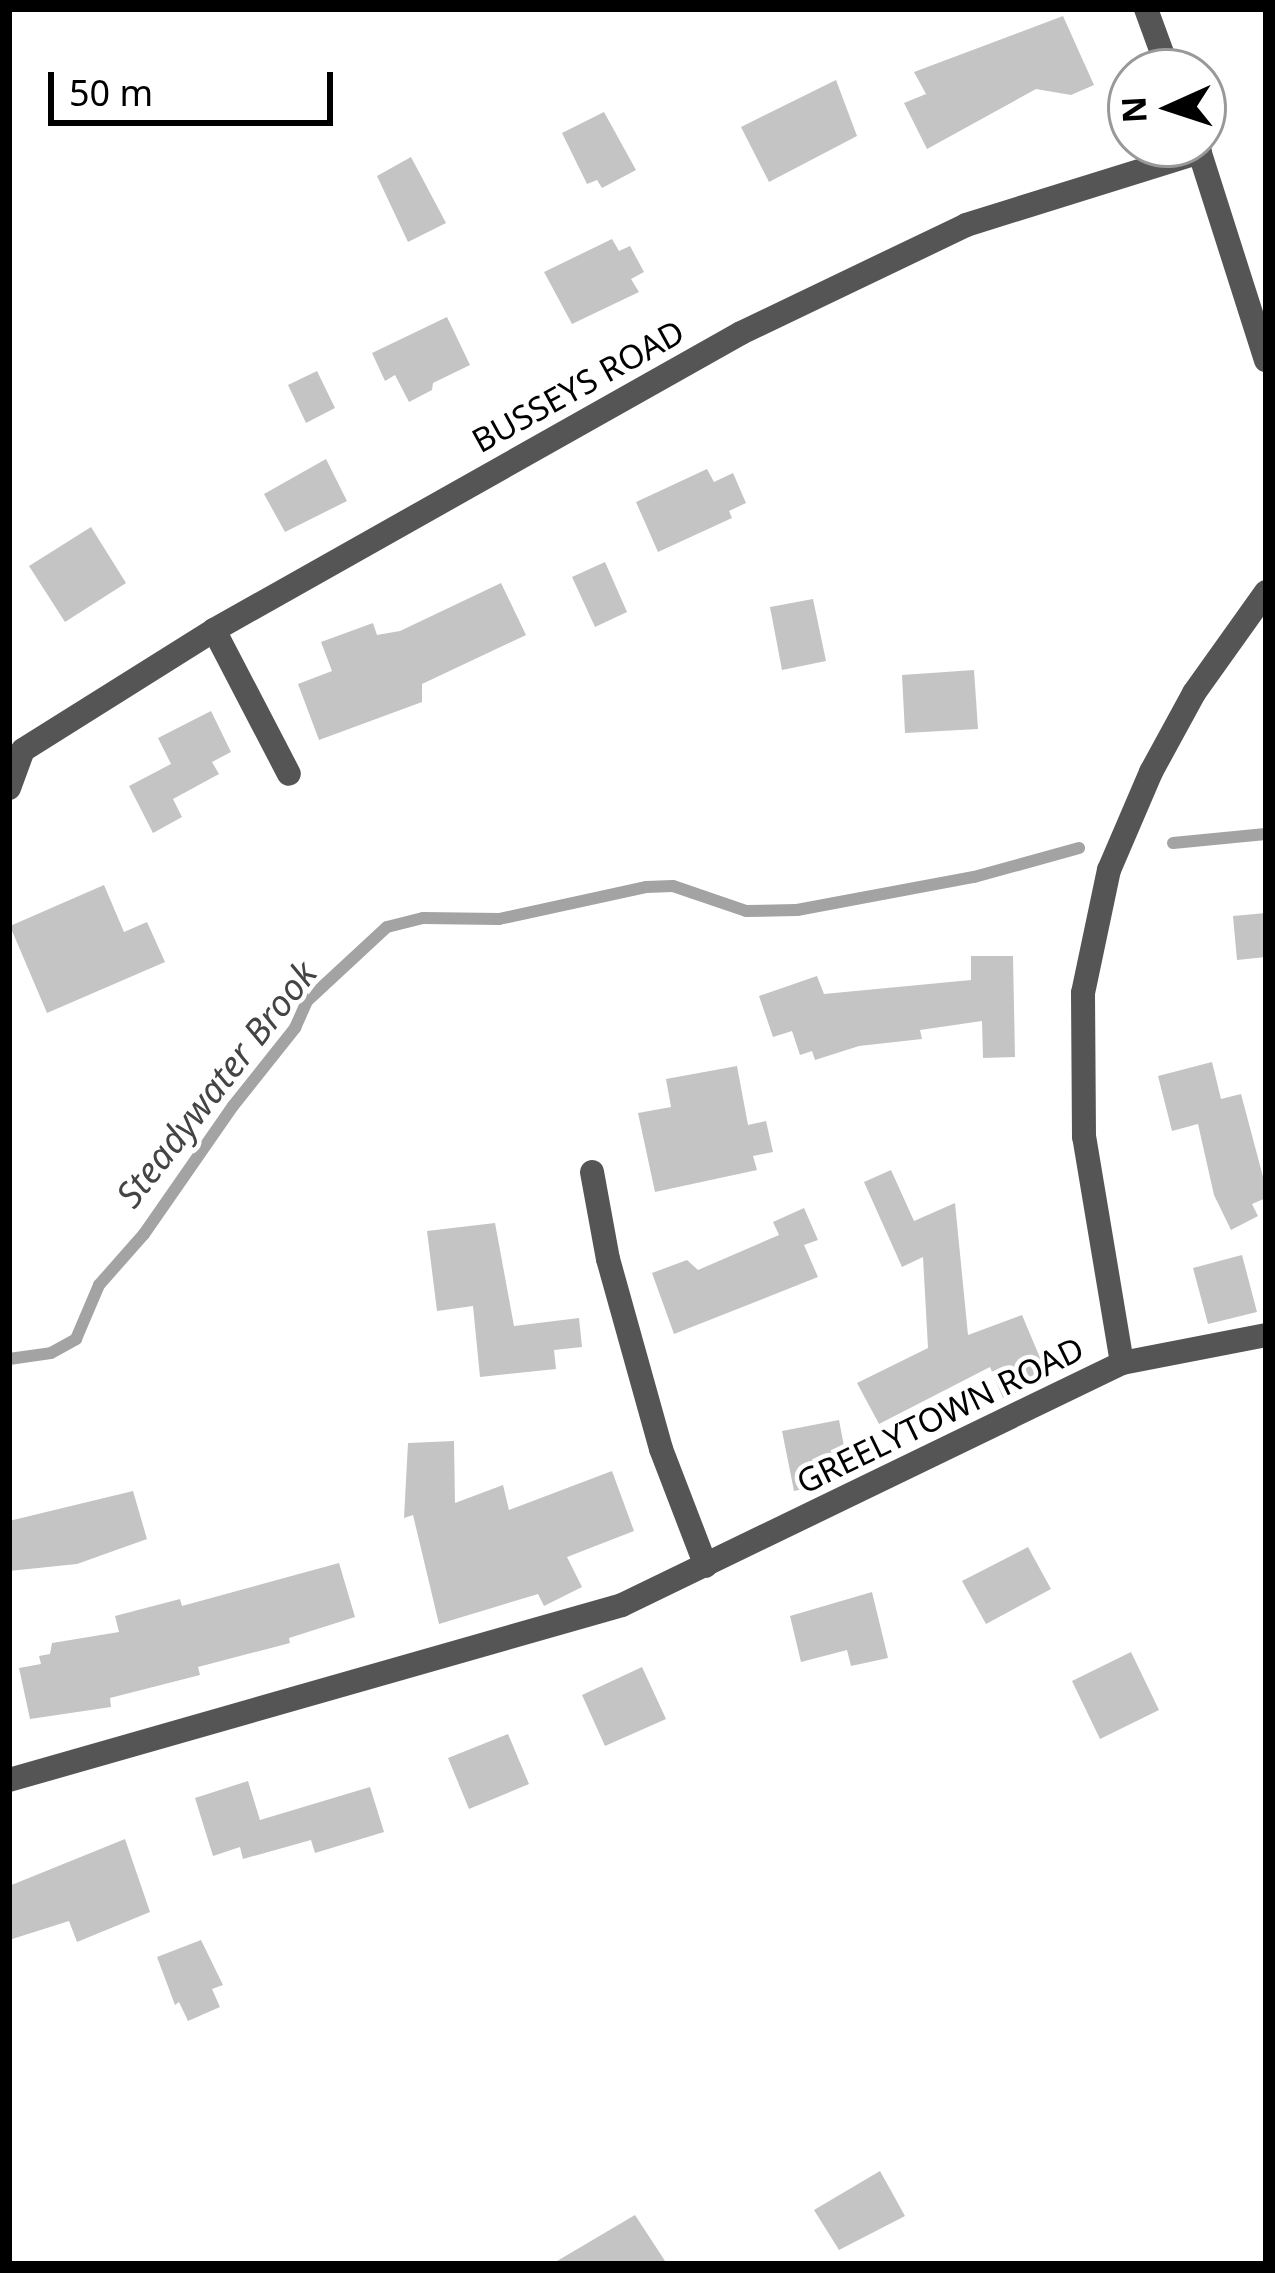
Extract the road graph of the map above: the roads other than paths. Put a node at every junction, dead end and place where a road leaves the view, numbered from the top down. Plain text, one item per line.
1 (1145, 9) edge
2 (1160, 48) edge
3 (1138, 168) edge
4 (1204, 168) edge
5 (1266, 360) edge
6 (1266, 592) edge
7 (214, 630) junction
8 (289, 774) dead end
9 (9, 788) edge
10 (592, 1172) dead end
11 (1266, 1335) edge
12 (1122, 1363) junction
13 (706, 1566) junction
14 (9, 1780) edge

1 - 2 street
3 - 7 street, BUSSEYS ROAD
4 - 5 street
6 - 12 street, GREELYTOWN ROAD
7 - 8 street
7 - 9 street, BUSSEYS ROAD
10 - 13 street
11 - 12 street
12 - 13 street, GREELYTOWN ROAD
13 - 14 street, GREELYTOWN ROAD

